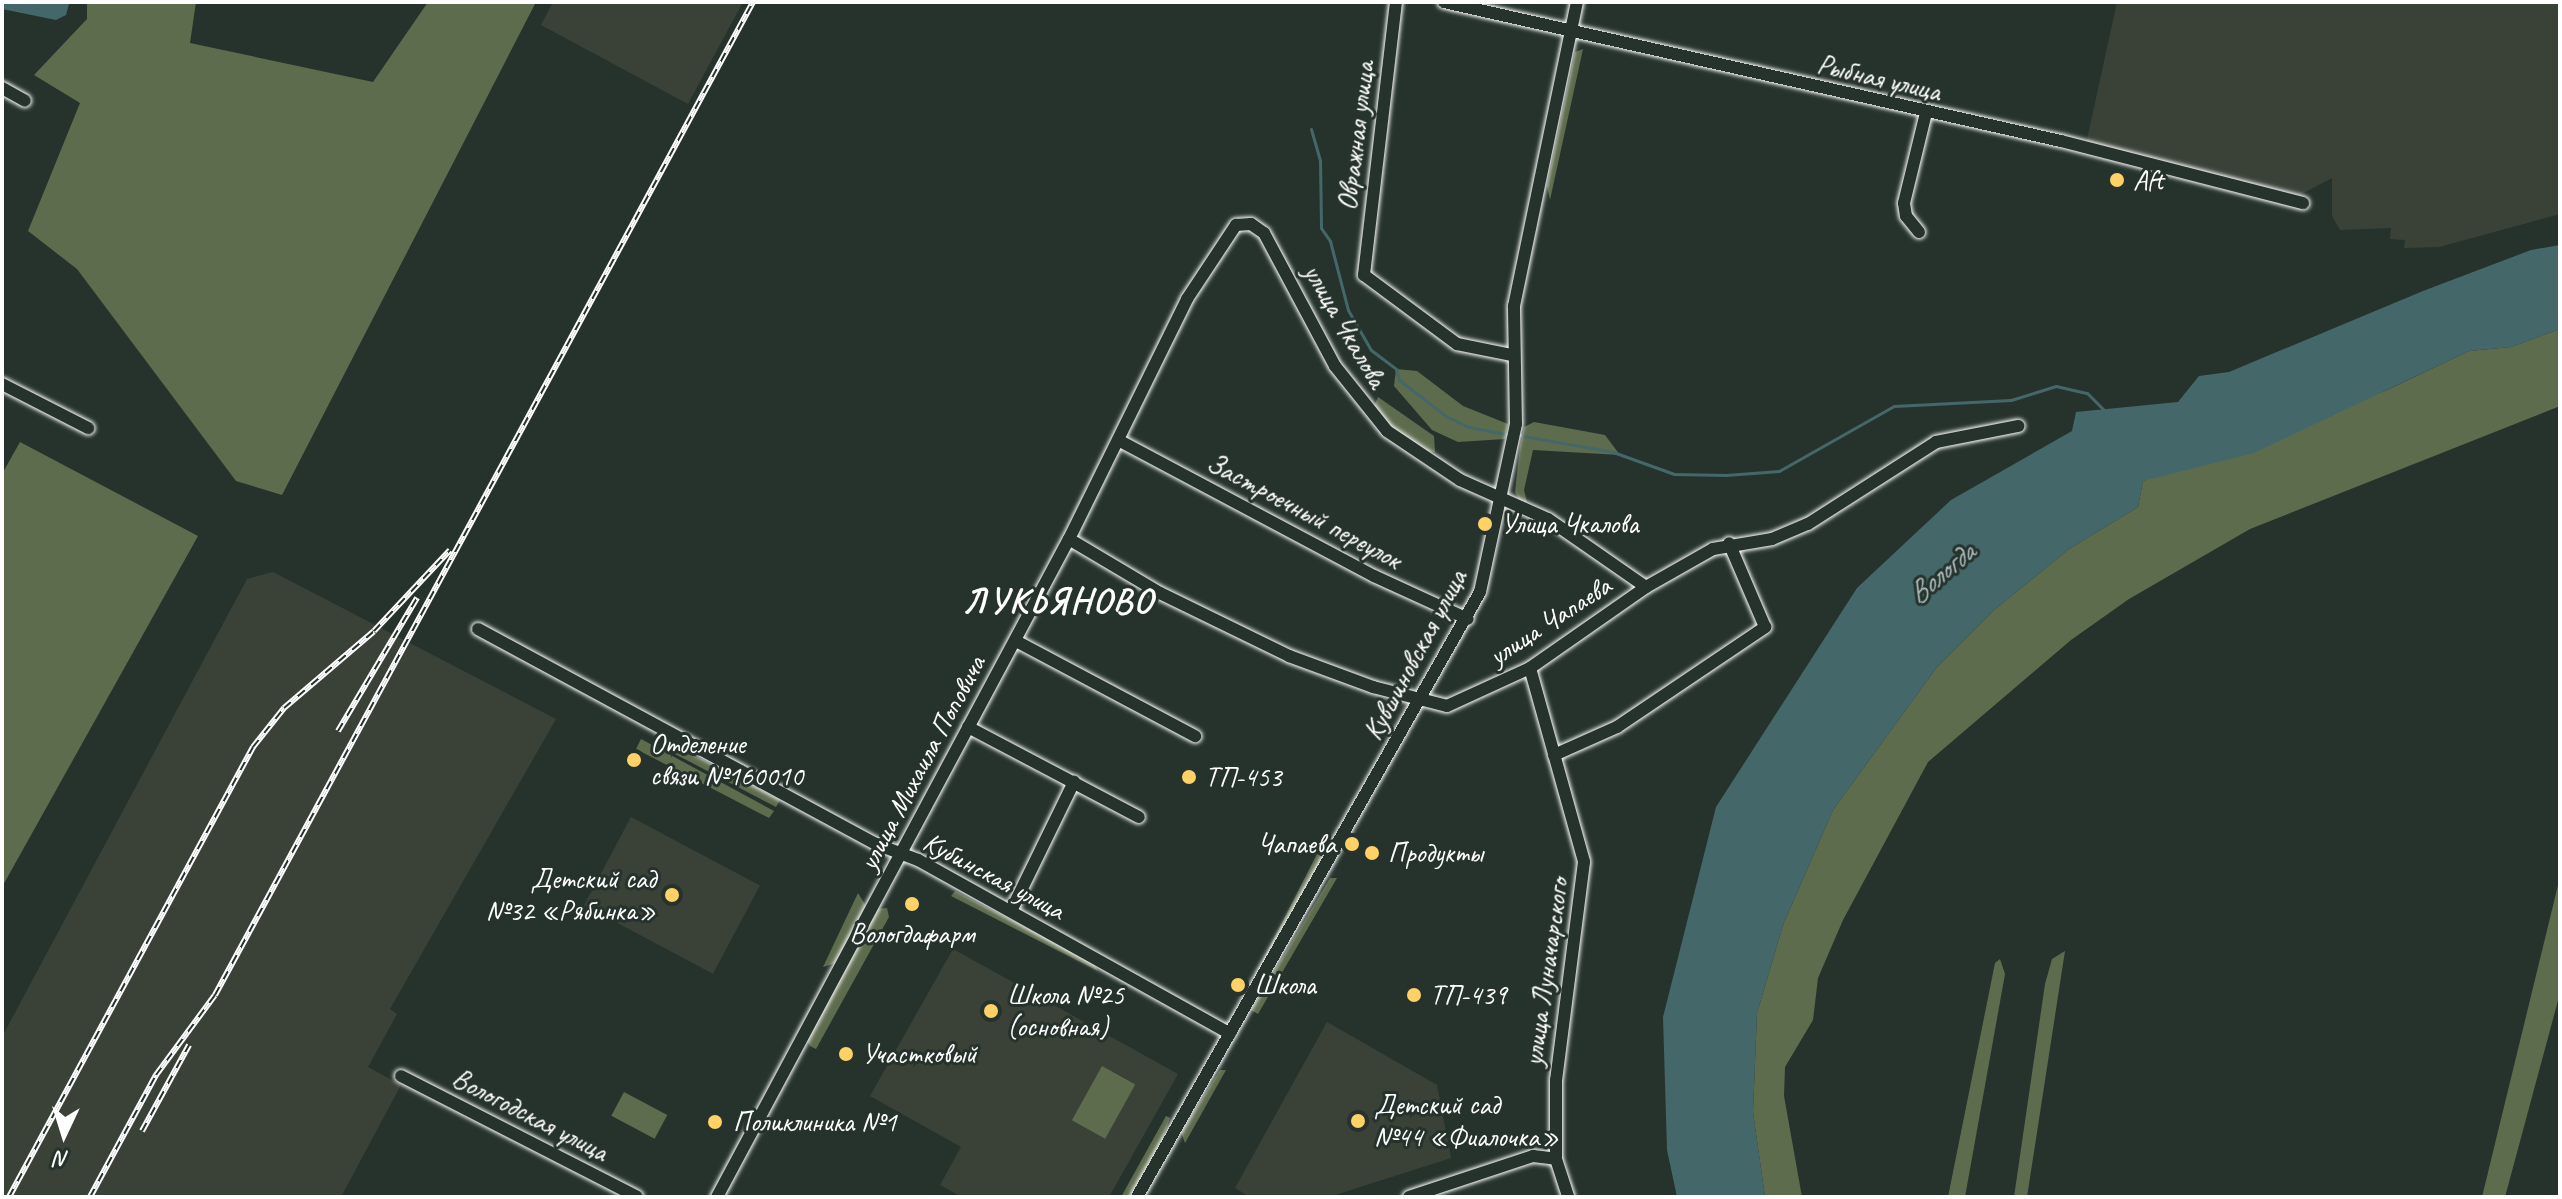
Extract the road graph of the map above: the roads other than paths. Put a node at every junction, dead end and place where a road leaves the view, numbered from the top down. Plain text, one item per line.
1 (1396, 2) edge
2 (1444, 2) edge
3 (1577, 2) edge
4 (1572, 31) junction
5 (2, 88) edge
6 (25, 101) dead end
7 (1926, 113) junction
8 (2303, 203) dead end
9 (1236, 225) joint
10 (1919, 232) dead end
11 (1511, 355) junction
12 (2, 384) edge
13 (2018, 426) dead end
14 (88, 428) dead end
15 (1120, 441) junction
16 (1502, 500) junction
17 (1069, 539) junction
18 (1729, 543) junction
19 (1646, 587) junction
20 (1468, 619) junction
21 (478, 629) dead end
22 (1016, 641) junction
23 (1530, 668) junction
24 (1422, 699) junction
25 (968, 727) junction
26 (1195, 736) dead end
27 (1554, 755) junction
28 (1074, 782) junction
29 (1139, 817) dead end
30 (900, 853) junction
31 (1011, 911) junction
32 (1230, 1034) junction
33 (401, 1076) dead end
34 (1556, 1159) junction
35 (637, 1197) edge
36 (717, 1197) edge
37 (1137, 1197) edge
38 (1409, 1197) edge
39 (1568, 1197) edge

1 - 11 street, Овражная улица
2 - 4 street, Рыбная улица
3 - 4 street
4 - 7 street, Рыбная улица
4 - 11 street, Кувшиновская улица
5 - 6 street
7 - 8 street, Рыбная улица
7 - 10 street
9 - 15 street, улица Михаила Поповича
9 - 16 street, улица Чкалова
11 - 16 street, Кувшиновская улица
12 - 14 street
13 - 18 street, улица Чапаева
15 - 17 street, улица Михаила Поповича
15 - 20 street, Застроечный переулок
16 - 19 street, улица Чкалова
16 - 20 street, Кувшиновская улица
17 - 22 street, улица Михаила Поповича
17 - 24 street, улица Чапаева
18 - 19 street, улица Чапаева
18 - 27 street
19 - 23 street, улица Чапаева
20 - 24 street, Кувшиновская улица
21 - 30 street, Кубинская улица
22 - 25 street, улица Михаила Поповича
22 - 26 street
23 - 24 street, улица Чапаева
23 - 27 street, улица Луначарского
24 - 32 street, Кувшиновская улица
25 - 28 street
25 - 30 street, улица Михаила Поповича
27 - 34 street, улица Луначарского
28 - 29 street
28 - 31 street
30 - 31 street, Кубинская улица
30 - 36 street, улица Михаила Поповича
31 - 32 street, Кубинская улица
32 - 37 street, Кувшиновская улица
33 - 35 street, Вологодская улица
34 - 38 street
34 - 39 street, улица Луначарского

